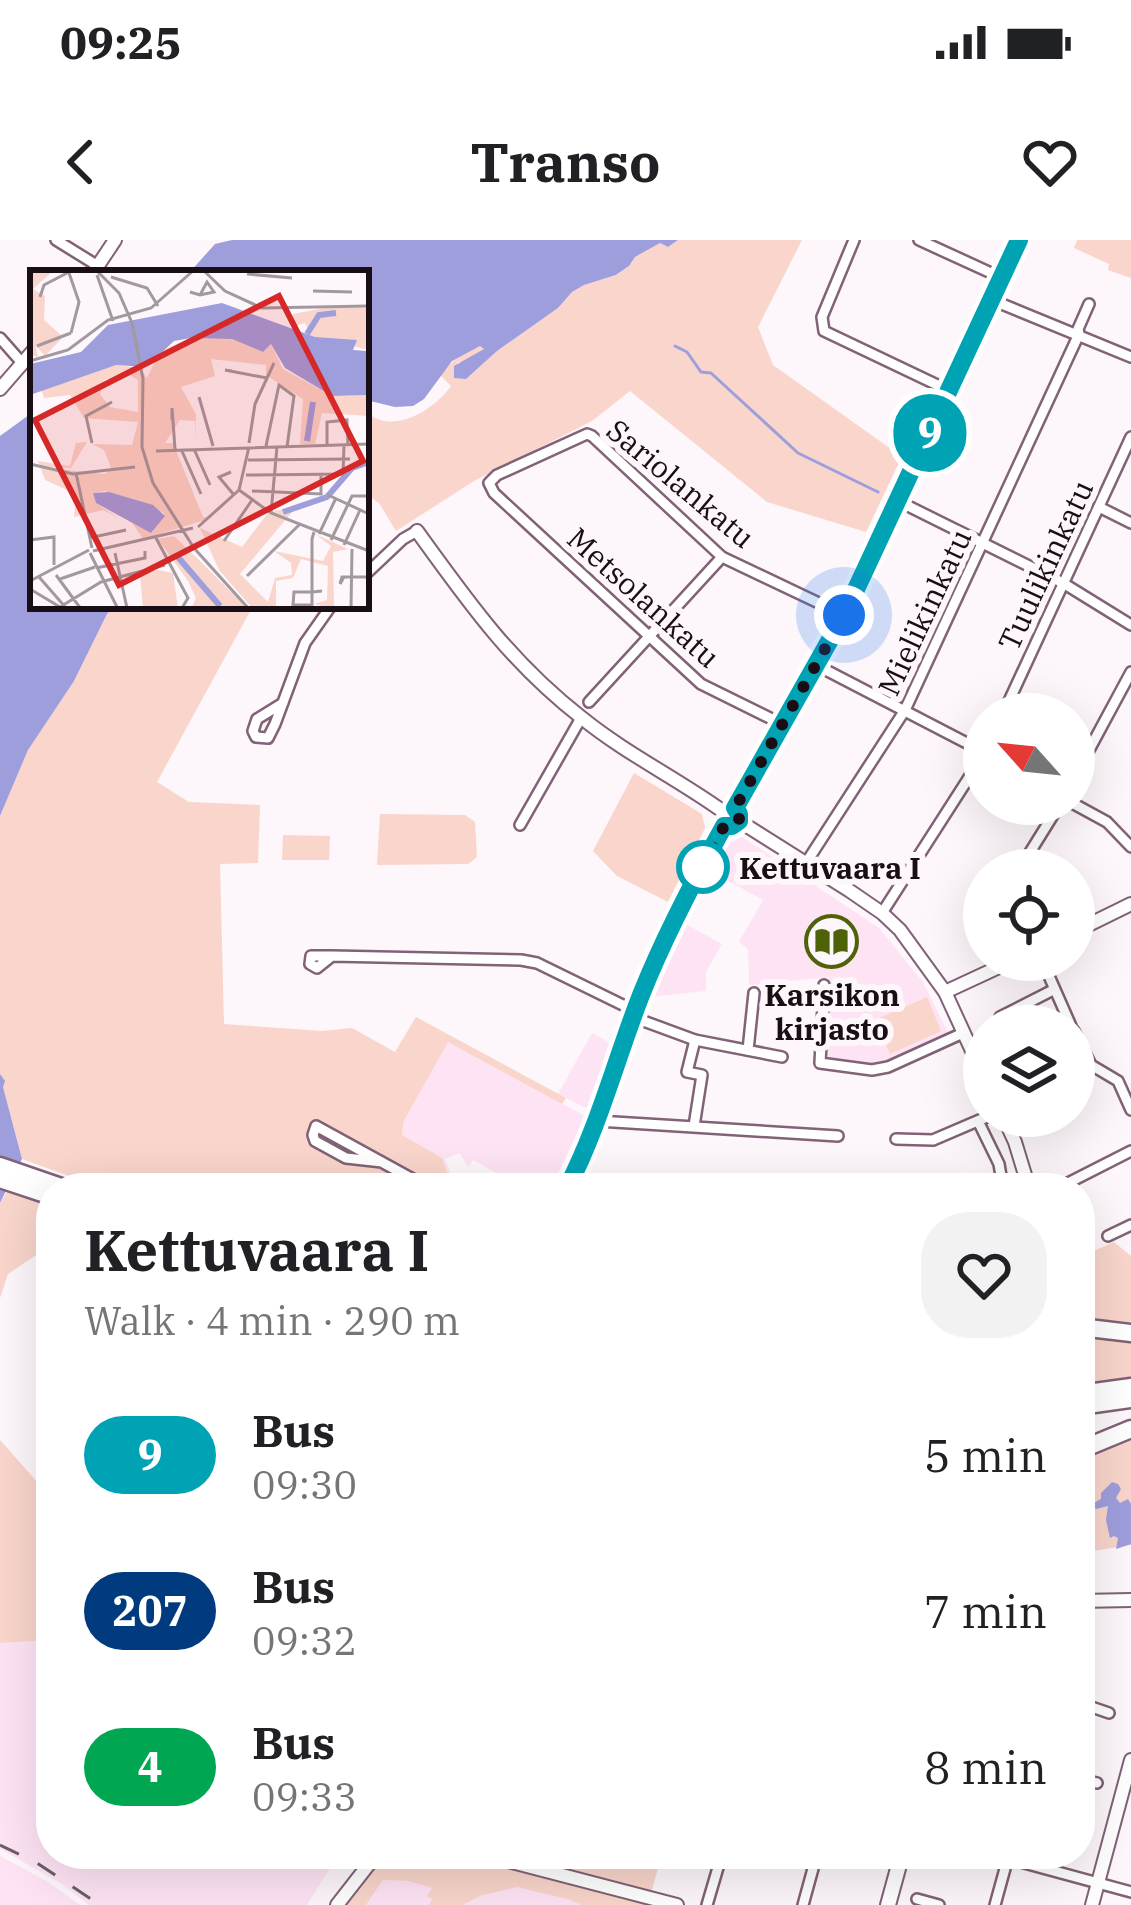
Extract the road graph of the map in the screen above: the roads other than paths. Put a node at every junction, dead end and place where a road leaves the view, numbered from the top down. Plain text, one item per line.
1 (56, 240) edge
2 (116, 240) edge
3 (854, 240) edge
4 (920, 240) edge
5 (1019, 240) edge
6 (96, 269) edge
7 (1002, 278) junction
8 (992, 300) junction
9 (1089, 304) dead end
10 (1078, 334) junction
11 (0, 338) edge
12 (30, 355) edge
13 (1131, 357) edge
14 (22, 364) junction
15 (0, 389) edge
16 (950, 391) junction
17 (1131, 437) edge
18 (489, 483) joint
19 (898, 501) junction
20 (1099, 507) junction
21 (1131, 524) edge
22 (417, 531) joint
23 (983, 543) junction
24 (722, 557) junction
25 (369, 571) edge
26 (1063, 583) junction
27 (330, 609) edge
28 (844, 615) junction
29 (1131, 625) edge
30 (649, 636) junction
31 (818, 666) junction
32 (1131, 672) edge
33 (1013, 693) edge
34 (589, 702) dead end
35 (283, 703) dead end
36 (905, 710) junction
37 (581, 718) junction
38 (784, 724) junction
39 (1095, 739) edge
40 (963, 742) edge
41 (963, 786) edge
42 (1095, 815) edge
43 (730, 816) junction
44 (520, 825) dead end
45 (1131, 847) edge
46 (806, 862) junction
47 (1131, 904) edge
48 (882, 913) junction
49 (1095, 922) edge
50 (332, 956) dead end
51 (969, 981) edge
52 (1050, 981) edge
53 (824, 985) dead end
54 (1053, 990) junction
55 (945, 992) junction
56 (754, 993) dead end
57 (1024, 1005) edge
58 (1061, 1005) edge
59 (636, 1015) junction
60 (963, 1033) joint
61 (695, 1040) junction
62 (748, 1050) junction
63 (782, 1057) dead end
64 (1095, 1067) edge
65 (1131, 1074) edge
66 (1118, 1081) junction
67 (1131, 1110) edge
68 (598, 1121) junction
69 (694, 1126) junction
70 (963, 1127) edge
71 (838, 1136) dead end
72 (989, 1137) edge
73 (1013, 1137) edge
74 (896, 1139) dead end
75 (1131, 1151) edge
76 (382, 1162) junction
77 (0, 1166) edge
78 (402, 1173) edge
79 (574, 1173) edge
80 (1000, 1173) edge
81 (1024, 1173) edge
82 (1089, 1173) edge
83 (36, 1178) edge
84 (0, 1179) edge
85 (36, 1191) edge
86 (1131, 1226) edge
87 (1108, 1236) dead end
88 (1095, 1329) edge
89 (1131, 1333) edge
90 (1131, 1388) edge
91 (1095, 1392) edge
92 (1131, 1399) edge
93 (1095, 1404) edge
94 (1131, 1429) edge
95 (1095, 1444) edge
96 (1131, 1600) edge
97 (1095, 1601) edge
98 (1095, 1708) edge
99 (1109, 1713) dead end
100 (1130, 1770) edge
101 (356, 1869) edge
102 (365, 1869) edge
103 (539, 1869) edge
104 (717, 1869) edge
105 (813, 1869) edge
106 (898, 1869) edge
107 (1005, 1869) edge
108 (1051, 1869) edge
109 (1098, 1883) junction
110 (1131, 1892) edge
111 (917, 1899) dead end
112 (888, 1902) edge
113 (338, 1903) edge
114 (677, 1905) edge
115 (706, 1905) edge
116 (803, 1905) edge
117 (938, 1905) edge
118 (995, 1905) edge
119 (1092, 1905) edge

1 - 6 street
2 - 6 street
3 - 16 street
4 - 7 street
5 - 7 street
7 - 8 street
8 - 10 street
8 - 16 street
9 - 10 street, Mielikinkatu
10 - 13 street
10 - 23 street, Mielikinkatu
11 - 14 street
12 - 14 street
14 - 15 street
16 - 19 street
17 - 20 street, Tuulikinkatu
18 - 24 street, Sariolankatu
18 - 30 street, Metsolankatu
19 - 23 street
19 - 28 street
20 - 21 street
20 - 26 street, Tuulikinkatu
22 - 25 street
22 - 37 street
23 - 26 street
23 - 36 street, Mielikinkatu
24 - 28 street, Sariolankatu
24 - 30 street
26 - 29 street
26 - 33 street, Tuulikinkatu
27 - 35 street
28 - 31 street
30 - 34 street
30 - 38 street, Metsolankatu
31 - 36 street
31 - 38 street
32 - 39 street
36 - 40 street
36 - 46 street, Mielikinkatu
37 - 43 street
37 - 44 street
38 - 43 street
41 - 48 street
42 - 45 street
43 - 46 street
43 - 59 street
46 - 48 street
47 - 49 street
48 - 55 street
50 - 59 street
51 - 55 street
52 - 54 street
53 - 60 street
54 - 57 street
54 - 58 street
55 - 60 street
56 - 62 street
59 - 61 street
59 - 68 street
61 - 62 street
61 - 69 street
62 - 63 street
64 - 66 street
65 - 66 street
66 - 67 street
68 - 69 street
68 - 79 street
69 - 71 street
70 - 74 street
72 - 80 street
73 - 81 street
75 - 82 street
76 - 76 street
76 - 78 street
77 - 83 highway
84 - 85 highway
86 - 87 street
88 - 89 highway
90 - 91 highway
92 - 93 highway
94 - 95 highway
96 - 97 street
98 - 99 street
100 - 109 street
101 - 113 street
102 - 113 street
103 - 114 street
104 - 115 street
105 - 116 street
106 - 112 main road
107 - 118 street
108 - 109 street
109 - 110 street
109 - 119 street
111 - 117 street

